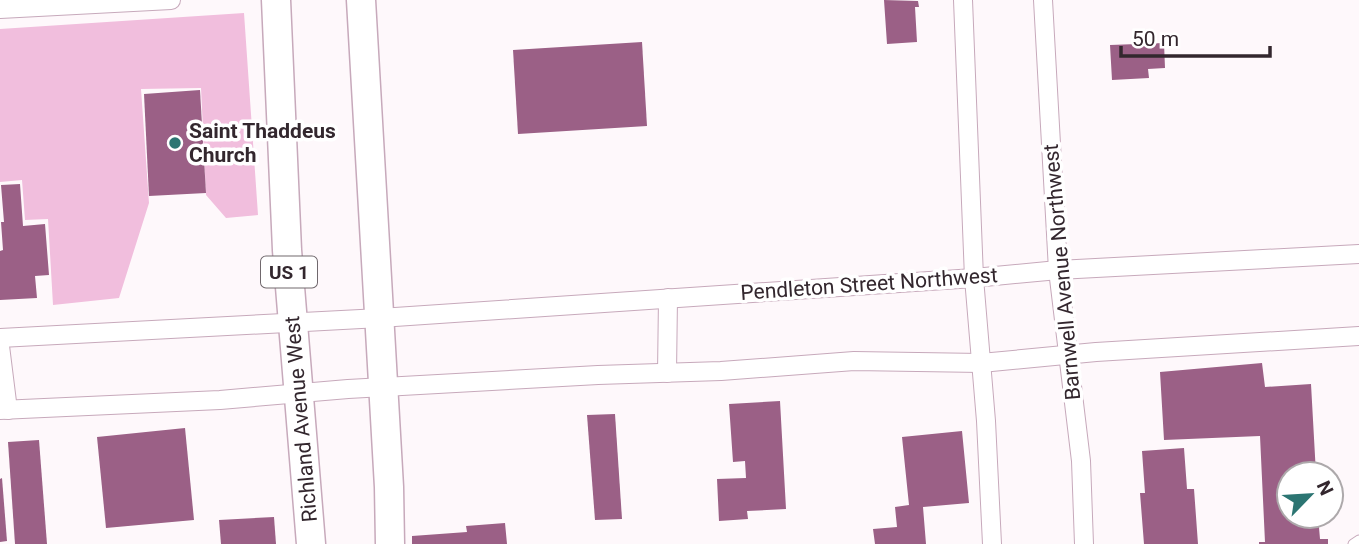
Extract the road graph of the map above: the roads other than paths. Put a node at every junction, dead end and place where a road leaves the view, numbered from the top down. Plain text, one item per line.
1 (171, 0) edge
2 (276, 0) edge
3 (361, 0) edge
4 (963, 0) edge
5 (1042, 0) edge
6 (0, 9) edge
7 (1359, 254) edge
8 (1058, 270) junction
9 (974, 278) junction
10 (668, 298) junction
11 (380, 318) junction
12 (292, 322) junction
13 (1359, 336) edge
14 (0, 338) edge
15 (0, 346) edge
16 (1067, 356) junction
17 (981, 363) junction
18 (667, 373) junction
19 (384, 387) junction
20 (298, 394) junction
21 (4, 410) edge
22 (1359, 540) edge
23 (311, 544) edge
24 (390, 544) edge
25 (992, 544) edge
26 (1084, 544) edge
27 (1353, 544) edge

1 - 6 street
2 - 12 main road, Richland Avenue West / US 1
3 - 11 main road
4 - 9 street
5 - 8 street, Barnwell Avenue Northwest
7 - 8 street, Pendleton Street Northwest
8 - 9 street, Pendleton Street Northwest
8 - 16 street, Barnwell Avenue Northwest
9 - 10 street, Pendleton Street Northwest
9 - 17 street
10 - 11 street, Pendleton Street Northwest
10 - 18 street
11 - 12 street, Pendleton Street Northwest
11 - 19 main road
12 - 14 street, Pendleton Street Northwest
12 - 20 main road, Richland Avenue West / US 1
13 - 16 street
15 - 21 street
16 - 17 street
16 - 26 street, Barnwell Avenue Northwest
17 - 18 street
17 - 25 street
18 - 19 street
19 - 20 street
19 - 24 main road
20 - 21 street
20 - 23 main road, Richland Avenue West / US 1
22 - 27 lane

